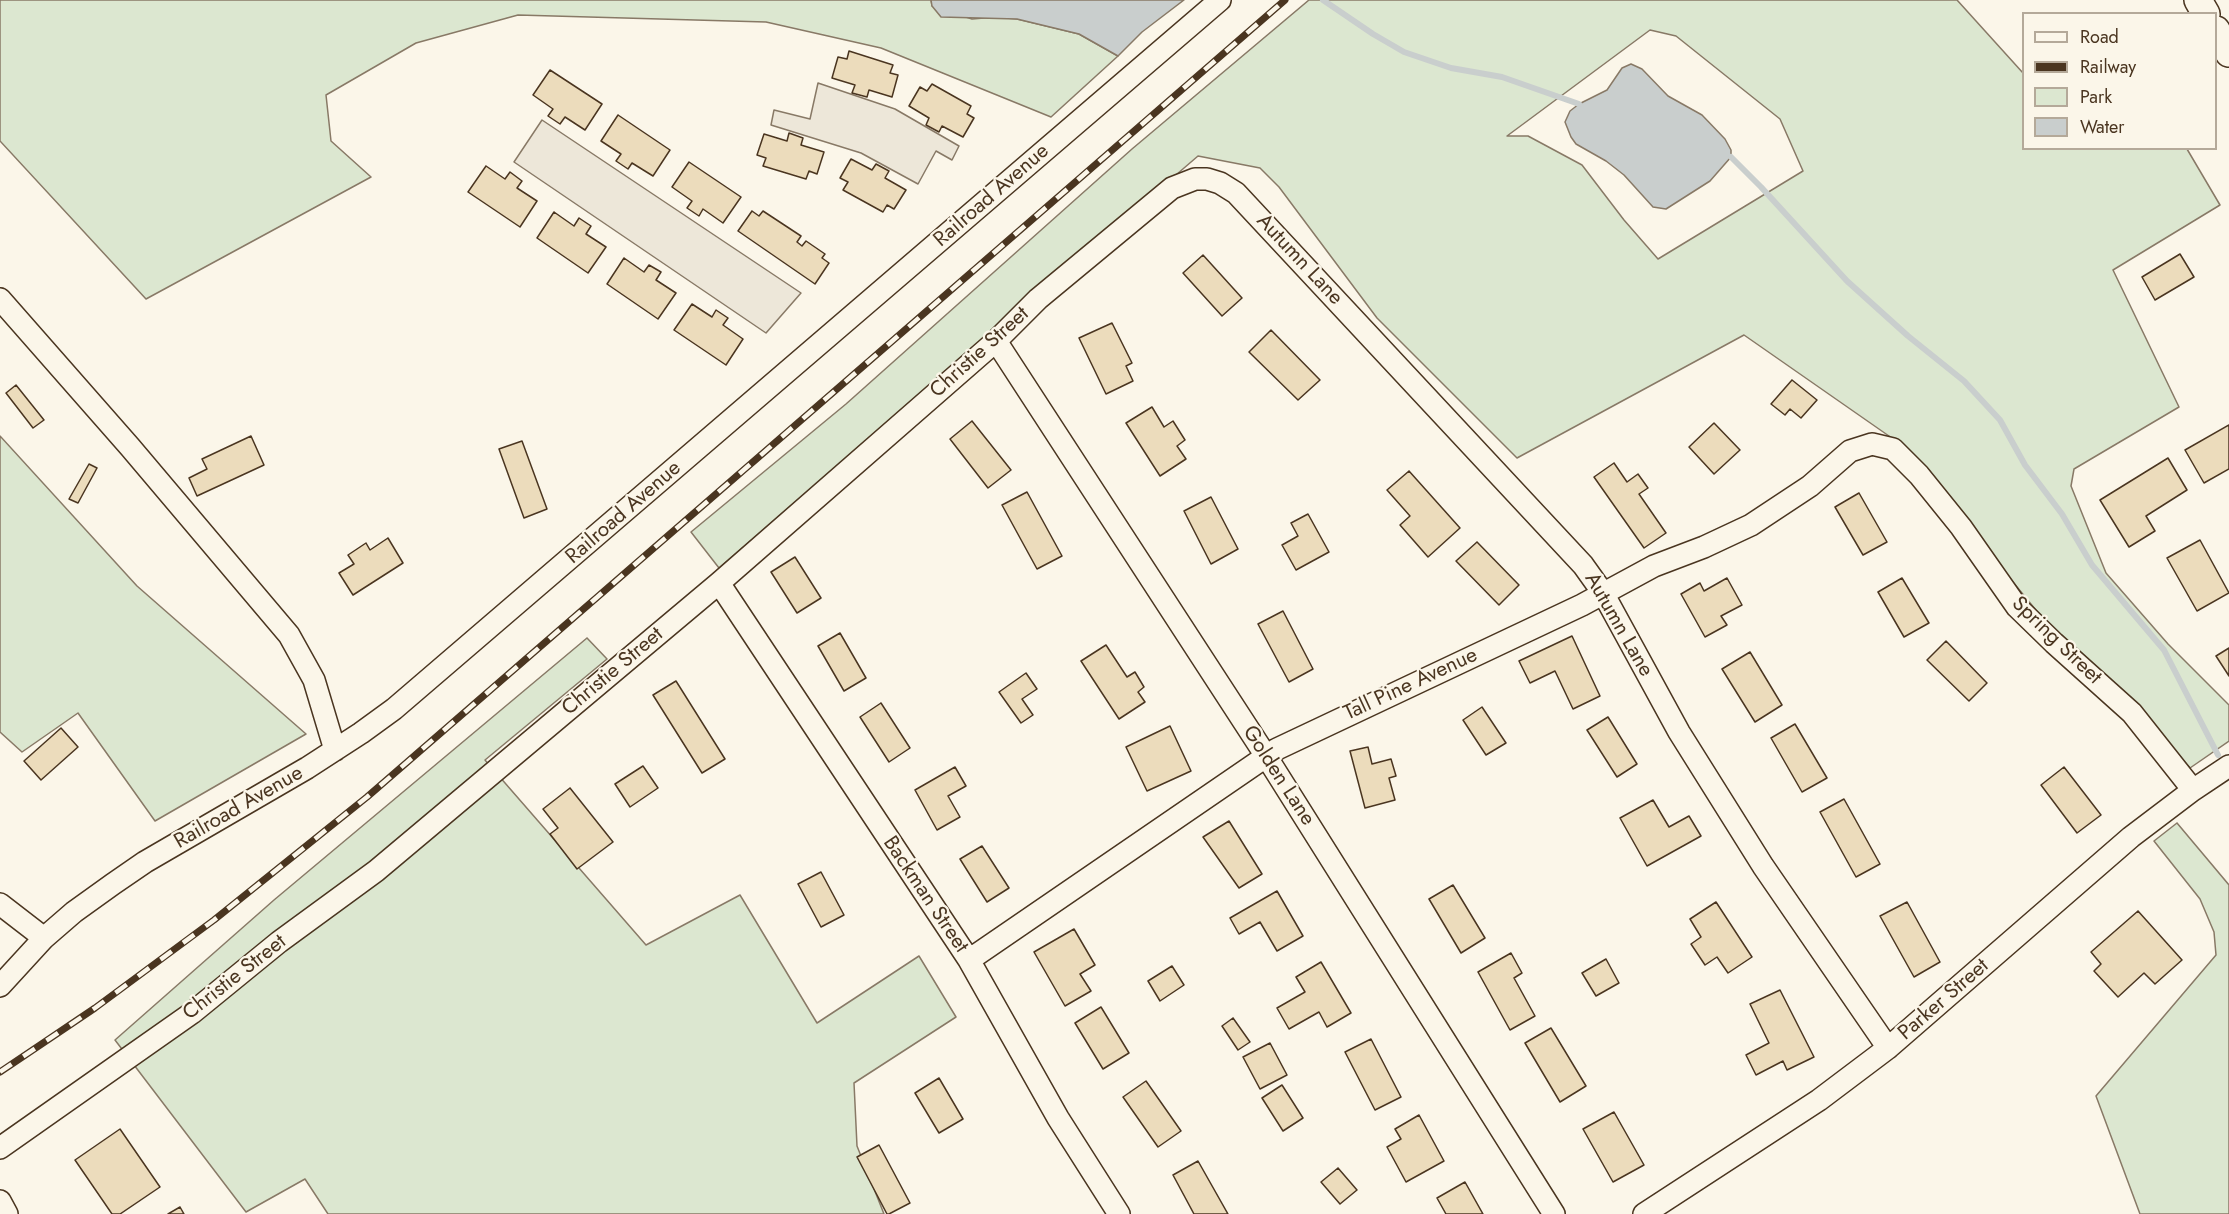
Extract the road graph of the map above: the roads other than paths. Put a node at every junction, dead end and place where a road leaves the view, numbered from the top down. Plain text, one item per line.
1 (1220, 0) edge
2 (2217, 32) edge
3 (2229, 53) edge
4 (1207, 179) joint
5 (0, 299) edge
6 (996, 341) junction
7 (1872, 444) joint
8 (719, 583) junction
9 (1603, 593) junction
10 (335, 750) junction
11 (1266, 756) junction
12 (2229, 766) edge
13 (2193, 790) junction
14 (0, 904) edge
15 (44, 938) junction
16 (969, 960) junction
17 (0, 986) edge
18 (1888, 1048) junction
19 (0, 1148) edge
20 (0, 1201) edge
21 (7, 1214) edge
22 (1119, 1214) edge
23 (1554, 1214) edge
24 (1644, 1214) edge

1 - 10 street, Railroad Avenue
2 - 3 main road
4 - 6 street, Christie Street
4 - 9 street, Autumn Lane
5 - 10 street
6 - 8 street, Christie Street
6 - 11 street, Golden Lane
7 - 9 street, Tall Pine Avenue
7 - 13 street, Spring Street
8 - 16 street, Backman Street
8 - 19 street, Christie Street
9 - 11 street, Tall Pine Avenue
9 - 18 street, Autumn Lane
10 - 15 street, Railroad Avenue
11 - 16 street, Tall Pine Avenue
11 - 23 street, Golden Lane
12 - 13 street, Parker Street
13 - 18 street, Parker Street
14 - 15 street
15 - 17 street, Railroad Avenue
16 - 22 street, Backman Street
18 - 24 street, Parker Street
20 - 21 street

